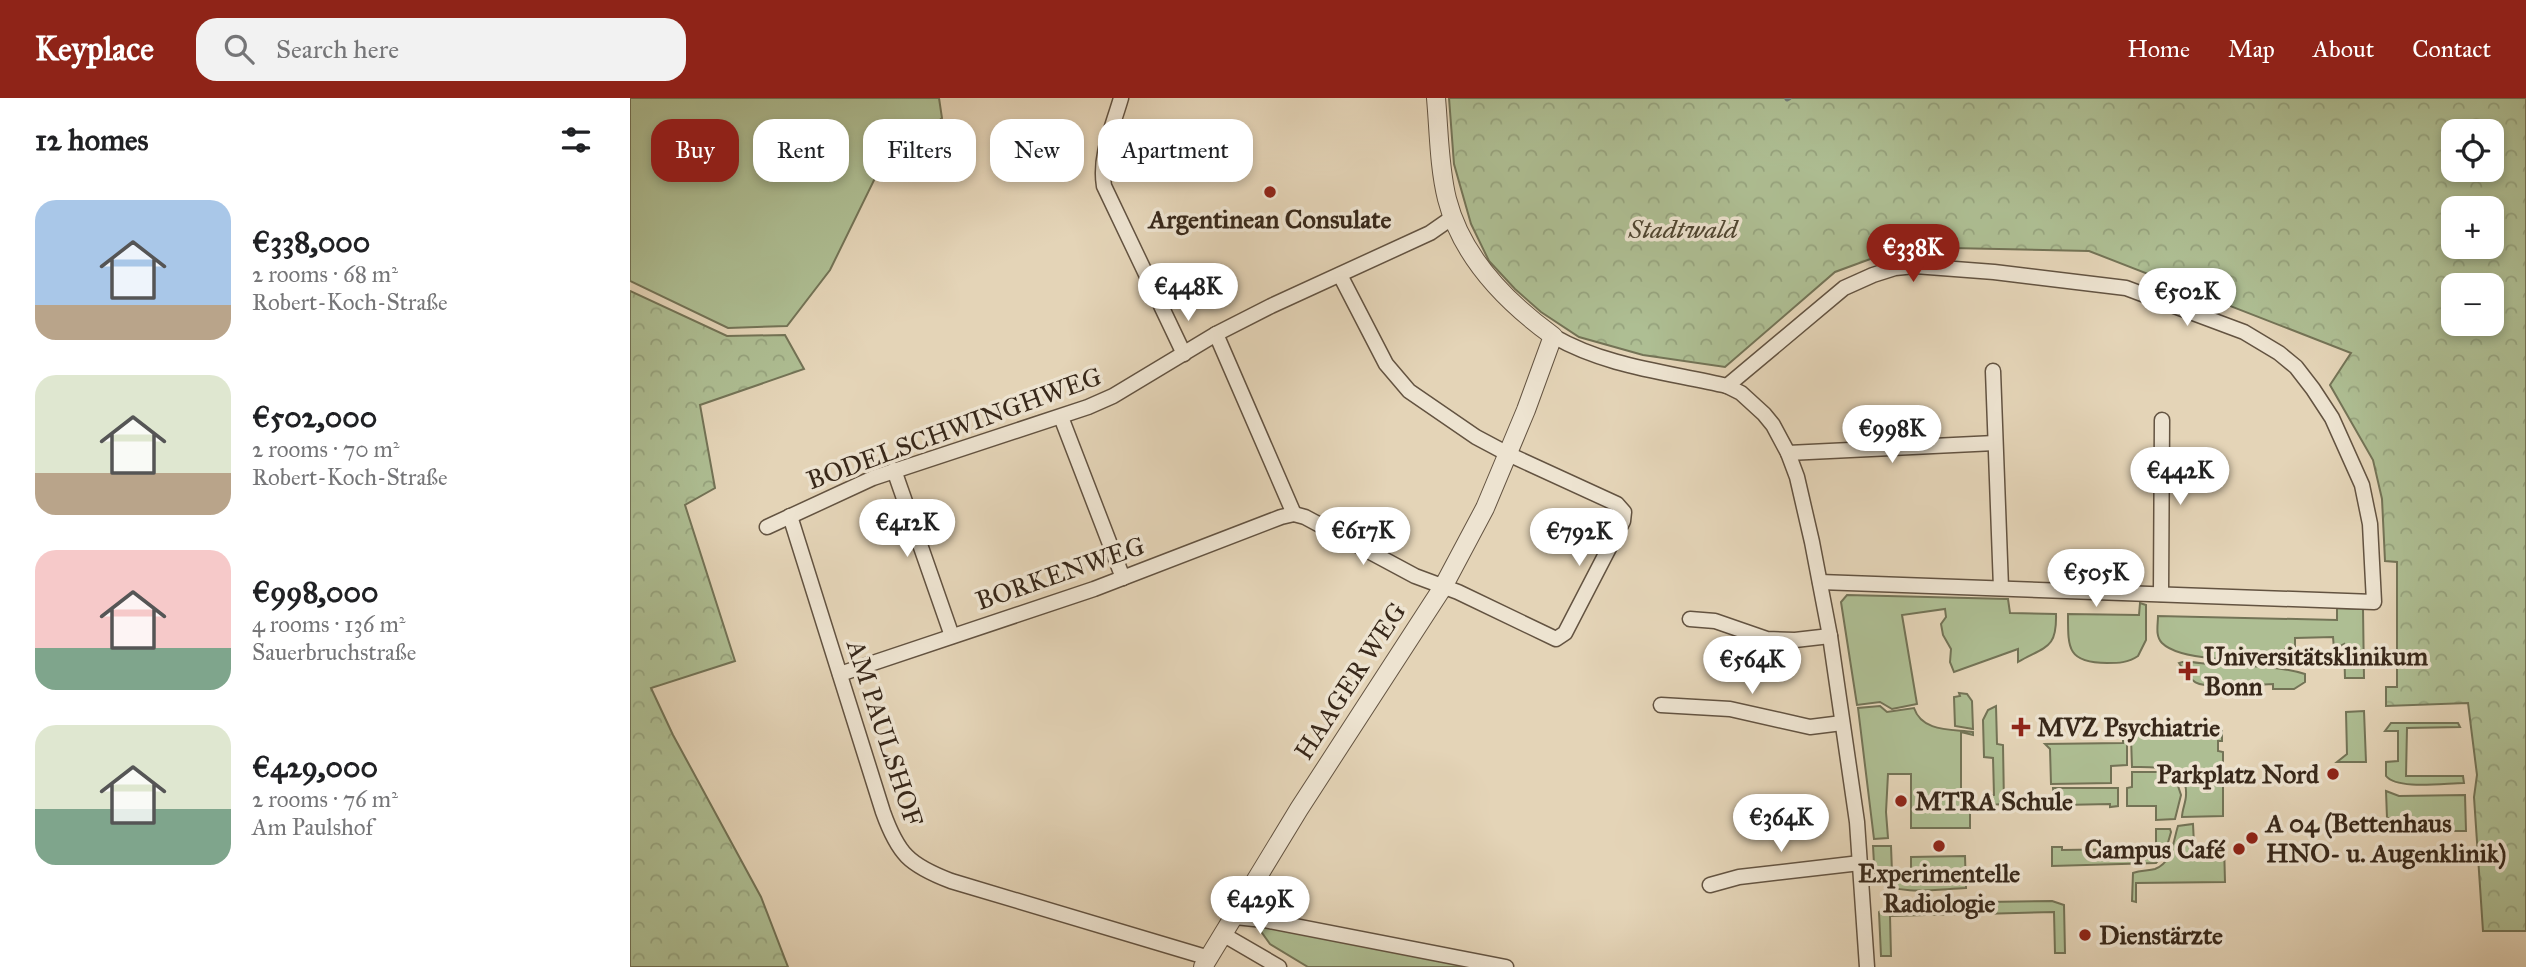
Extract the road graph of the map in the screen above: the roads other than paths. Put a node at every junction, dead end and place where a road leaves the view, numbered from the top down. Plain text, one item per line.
1 (1121, 98) edge
2 (1436, 98) edge
3 (1453, 217) junction
4 (1340, 275) junction
5 (1216, 334) junction
6 (1553, 336) junction
7 (1184, 354) junction
8 (1993, 371) dead end
9 (1727, 386) junction
10 (1061, 417) junction
11 (2162, 420) dead end
12 (1995, 443) junction
13 (1788, 453) junction
14 (1508, 454) junction
15 (894, 470) junction
16 (1294, 514) junction
17 (790, 516) junction
18 (767, 527) dead end
19 (1123, 578) junction
20 (1819, 582) junction
21 (1443, 587) junction
22 (2001, 588) junction
23 (2161, 594) junction
24 (1690, 619) dead end
25 (952, 636) junction
26 (1830, 636) junction
27 (839, 674) junction
28 (1661, 705) dead end
29 (1842, 723) junction
30 (1860, 863) junction
31 (1710, 885) dead end
32 (1235, 916) junction
33 (1224, 935) junction
34 (1206, 962) edge
35 (1279, 967) edge
36 (1506, 967) edge
37 (1867, 967) edge

1 - 7 street
2 - 3 street
3 - 4 street, BODELSCHWINGHWEG
3 - 6 street
4 - 5 street, BODELSCHWINGHWEG
4 - 14 street
5 - 7 street, BODELSCHWINGHWEG
5 - 16 street
6 - 9 street
6 - 14 street, HAAGER WEG
7 - 10 street, BODELSCHWINGHWEG
8 - 12 street
9 - 13 street
9 - 23 street
10 - 15 street, BODELSCHWINGHWEG
10 - 19 street
11 - 23 street
12 - 13 street
12 - 22 street
13 - 20 street
14 - 21 street, HAAGER WEG
14 - 21 street
15 - 17 street, BODELSCHWINGHWEG
15 - 25 street
16 - 19 street, BORKENWEG
16 - 21 street
17 - 18 street, BODELSCHWINGHWEG
17 - 27 street, AM PAULSHOF
19 - 25 street, BORKENWEG
20 - 22 street
20 - 26 street
21 - 32 street, HAAGER WEG
22 - 23 street
24 - 26 street
25 - 27 street, BORKENWEG
26 - 29 street
27 - 34 street, AM PAULSHOF
28 - 29 street
29 - 30 street
30 - 31 street
30 - 37 street
32 - 33 street, HAAGER WEG
32 - 36 street
33 - 34 street, HAAGER WEG
33 - 35 street

